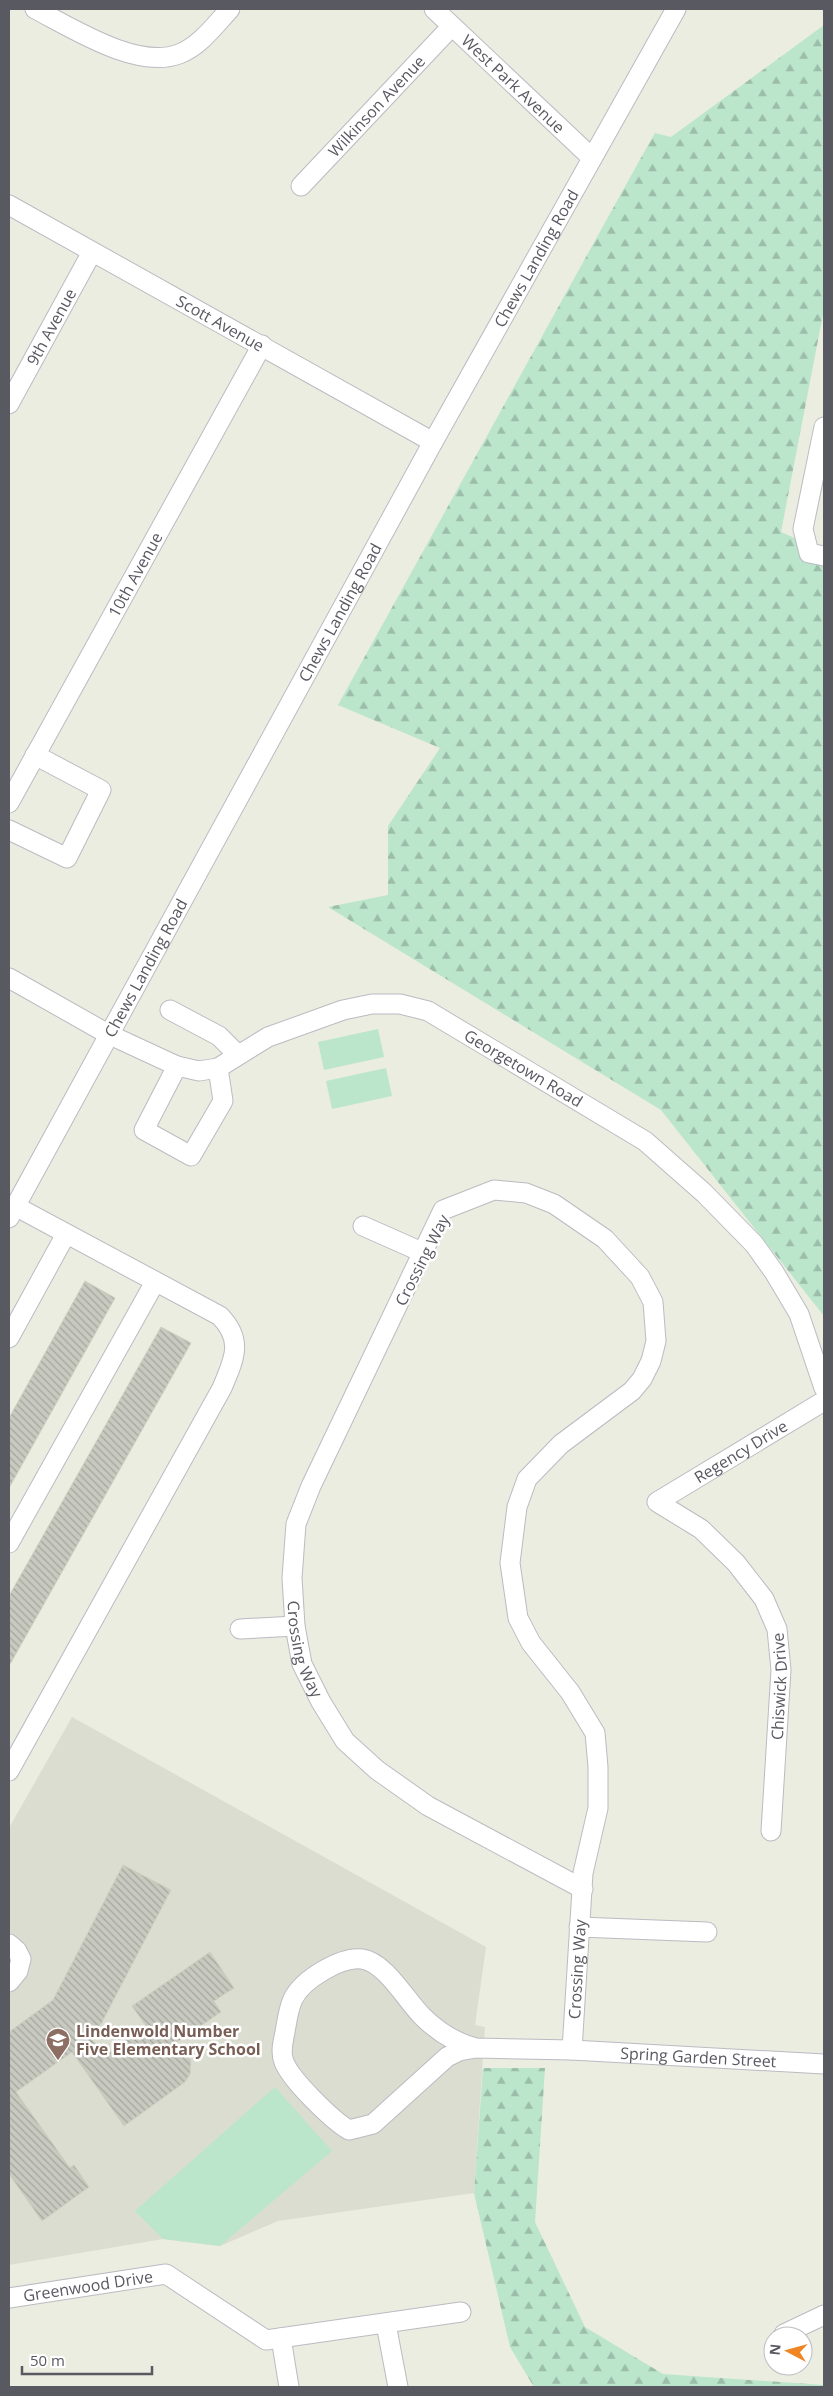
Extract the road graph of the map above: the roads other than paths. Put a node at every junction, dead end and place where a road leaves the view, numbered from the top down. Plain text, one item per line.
1 (35, 9) edge
2 (230, 9) edge
3 (434, 9) edge
4 (676, 9) edge
5 (452, 26) junction
6 (592, 158) junction
7 (301, 186) dead end
8 (9, 206) edge
9 (92, 252) junction
10 (262, 345) junction
11 (9, 404) edge
12 (824, 426) edge
13 (433, 442) junction
14 (824, 556) edge
15 (35, 755) junction
16 (9, 803) edge
17 (9, 830) edge
18 (9, 978) edge
19 (170, 1010) dead end
20 (108, 1034) junction
21 (238, 1055) junction
22 (177, 1066) junction
23 (218, 1068) junction
24 (12, 1212) edge
25 (363, 1226) dead end
26 (66, 1234) junction
27 (424, 1253) junction
28 (155, 1282) junction
29 (9, 1338) edge
30 (824, 1388) edge
31 (824, 1401) edge
32 (657, 1502) joint
33 (9, 1543) edge
34 (295, 1626) junction
35 (240, 1629) dead end
36 (9, 1771) edge
37 (771, 1831) dead end
38 (582, 1889) junction
39 (578, 1927) junction
40 (707, 1932) dead end
41 (9, 1944) edge
42 (9, 1982) edge
43 (476, 2048) junction
44 (572, 2050) junction
45 (824, 2064) edge
46 (9, 2298) edge
47 (462, 2312) dead end
48 (824, 2316) edge
49 (386, 2324) junction
50 (802, 2326) edge
51 (281, 2338) junction
52 (289, 2387) edge
53 (398, 2387) edge

1 - 2 street
3 - 5 street, West Park Avenue
4 - 6 street, Chews Landing Road
5 - 6 street, West Park Avenue
5 - 7 street, Wilkinson Avenue
6 - 13 street, Chews Landing Road
8 - 9 street, Scott Avenue
9 - 10 street, Scott Avenue
9 - 11 street, 9th Avenue
10 - 13 street, Scott Avenue
10 - 15 street, 10th Avenue
12 - 14 street
13 - 20 street, Chews Landing Road
15 - 16 street, 10th Avenue
15 - 17 street
18 - 20 street, Georgetown Road
19 - 21 street
20 - 22 street, Georgetown Road
20 - 24 street, Chews Landing Road
21 - 23 street, Georgetown Road
21 - 30 street, Georgetown Road
22 - 23 street, Georgetown Road
22 - 23 street
24 - 26 street
25 - 27 street
26 - 28 street
26 - 29 street
27 - 34 street, Crossing Way
27 - 38 street, Crossing Way
28 - 33 street
28 - 36 street
31 - 32 street, Regency Drive
32 - 37 street, Chiswick Drive
34 - 35 street
34 - 38 street, Crossing Way
38 - 39 street, Crossing Way
39 - 40 street
39 - 44 street, Crossing Way
41 - 42 street
43 - 43 street
43 - 44 street, Spring Garden Street
44 - 45 street, Spring Garden Street
46 - 51 street, Greenwood Drive
47 - 49 street, Greenwood Drive
48 - 50 street
49 - 51 street, Greenwood Drive
49 - 53 street
51 - 52 street

